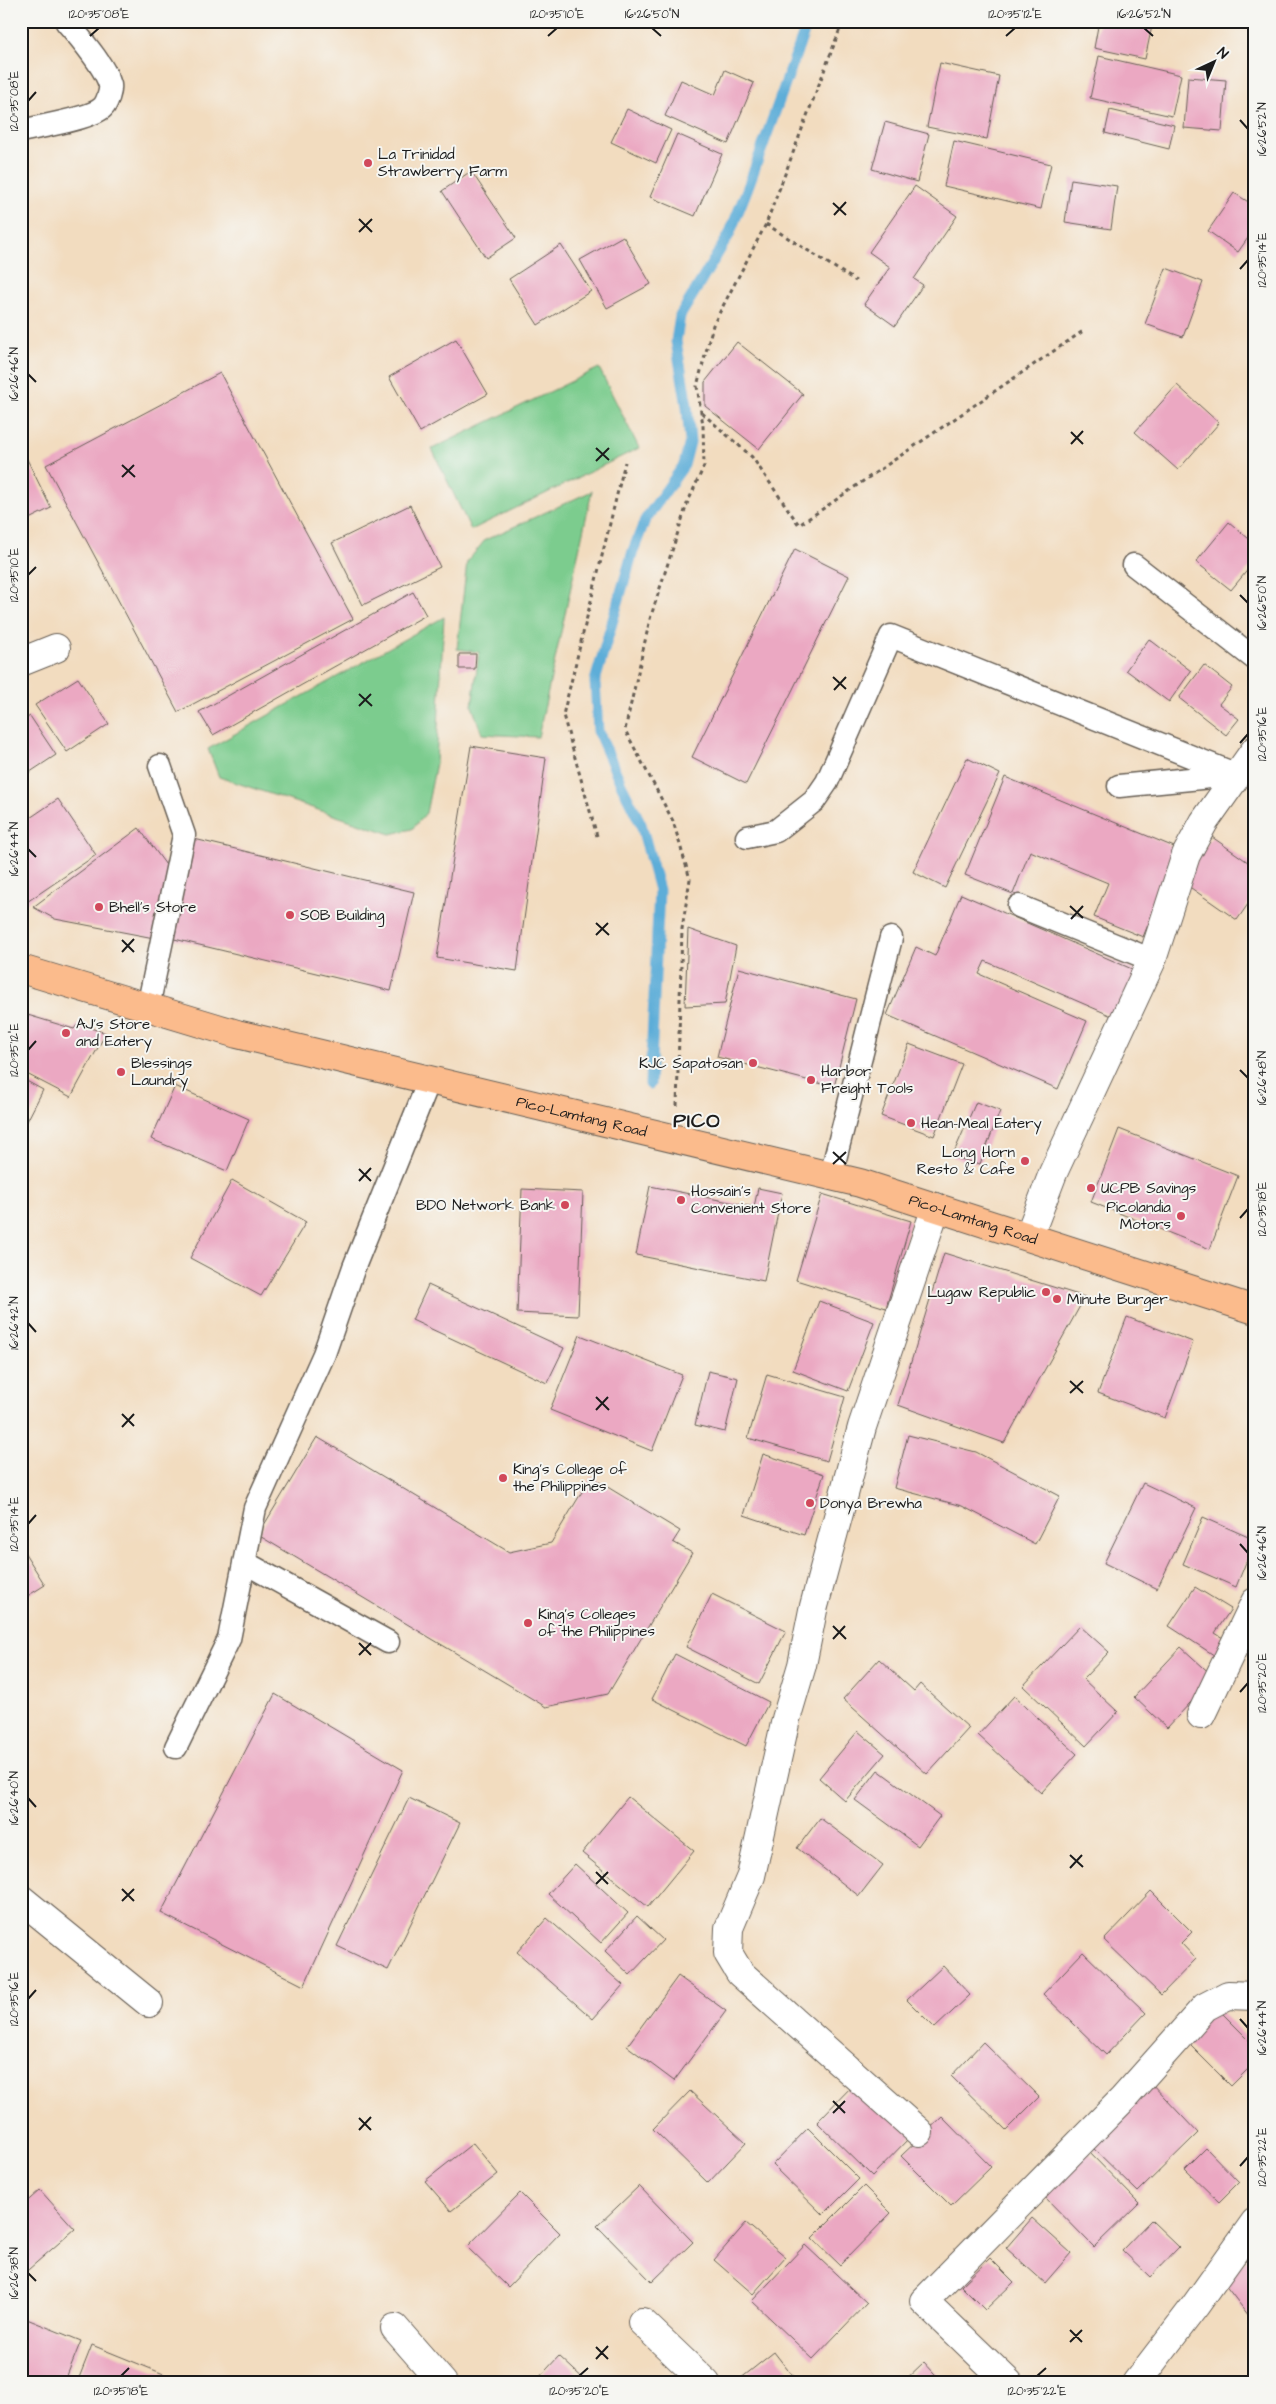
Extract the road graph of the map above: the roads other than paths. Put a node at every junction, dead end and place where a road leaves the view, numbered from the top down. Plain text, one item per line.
1 (66, 21) edge
2 (21, 131) edge
3 (1134, 565) dead end
4 (56, 648) dead end
5 (1255, 659) edge
6 (21, 662) edge
7 (1255, 750) edge
8 (160, 766) dead end
9 (1237, 775) junction
10 (1119, 786) dead end
11 (746, 837) dead end
12 (1019, 906) dead end
13 (891, 938) dead end
14 (1152, 960) junction
15 (21, 969) edge
16 (148, 1007) junction
17 (429, 1081) junction
18 (831, 1175) junction
19 (936, 1207) junction
20 (1029, 1236) junction
21 (1255, 1310) edge
22 (244, 1562) junction
23 (1255, 1602) edge
24 (388, 1642) dead end
25 (1201, 1716) dead end
26 (176, 1747) dead end
27 (21, 1899) edge
28 (1255, 1996) edge
29 (149, 2003) dead end
30 (918, 2132) dead end
31 (1255, 2222) edge
32 (642, 2322) dead end
33 (395, 2328) dead end
34 (443, 2383) edge
35 (706, 2383) edge
36 (1009, 2383) edge
37 (1136, 2383) edge

1 - 2 lane
3 - 5 lane
4 - 6 street
7 - 9 street
8 - 16 lane
9 - 10 lane
9 - 11 lane
9 - 14 street
12 - 14 lane
13 - 18 lane
14 - 20 street
15 - 16 main road, Pico-Lamtang Road
16 - 17 main road, Pico-Lamtang Road
17 - 18 main road, Pico-Lamtang Road
17 - 22 lane
18 - 19 main road, Pico-Lamtang Road
19 - 20 main road, Pico-Lamtang Road
19 - 30 street
20 - 21 main road, Pico-Lamtang Road
22 - 24 lane
22 - 26 lane
23 - 25 street
27 - 29 street
28 - 36 street
31 - 37 street
32 - 35 street
33 - 34 street

